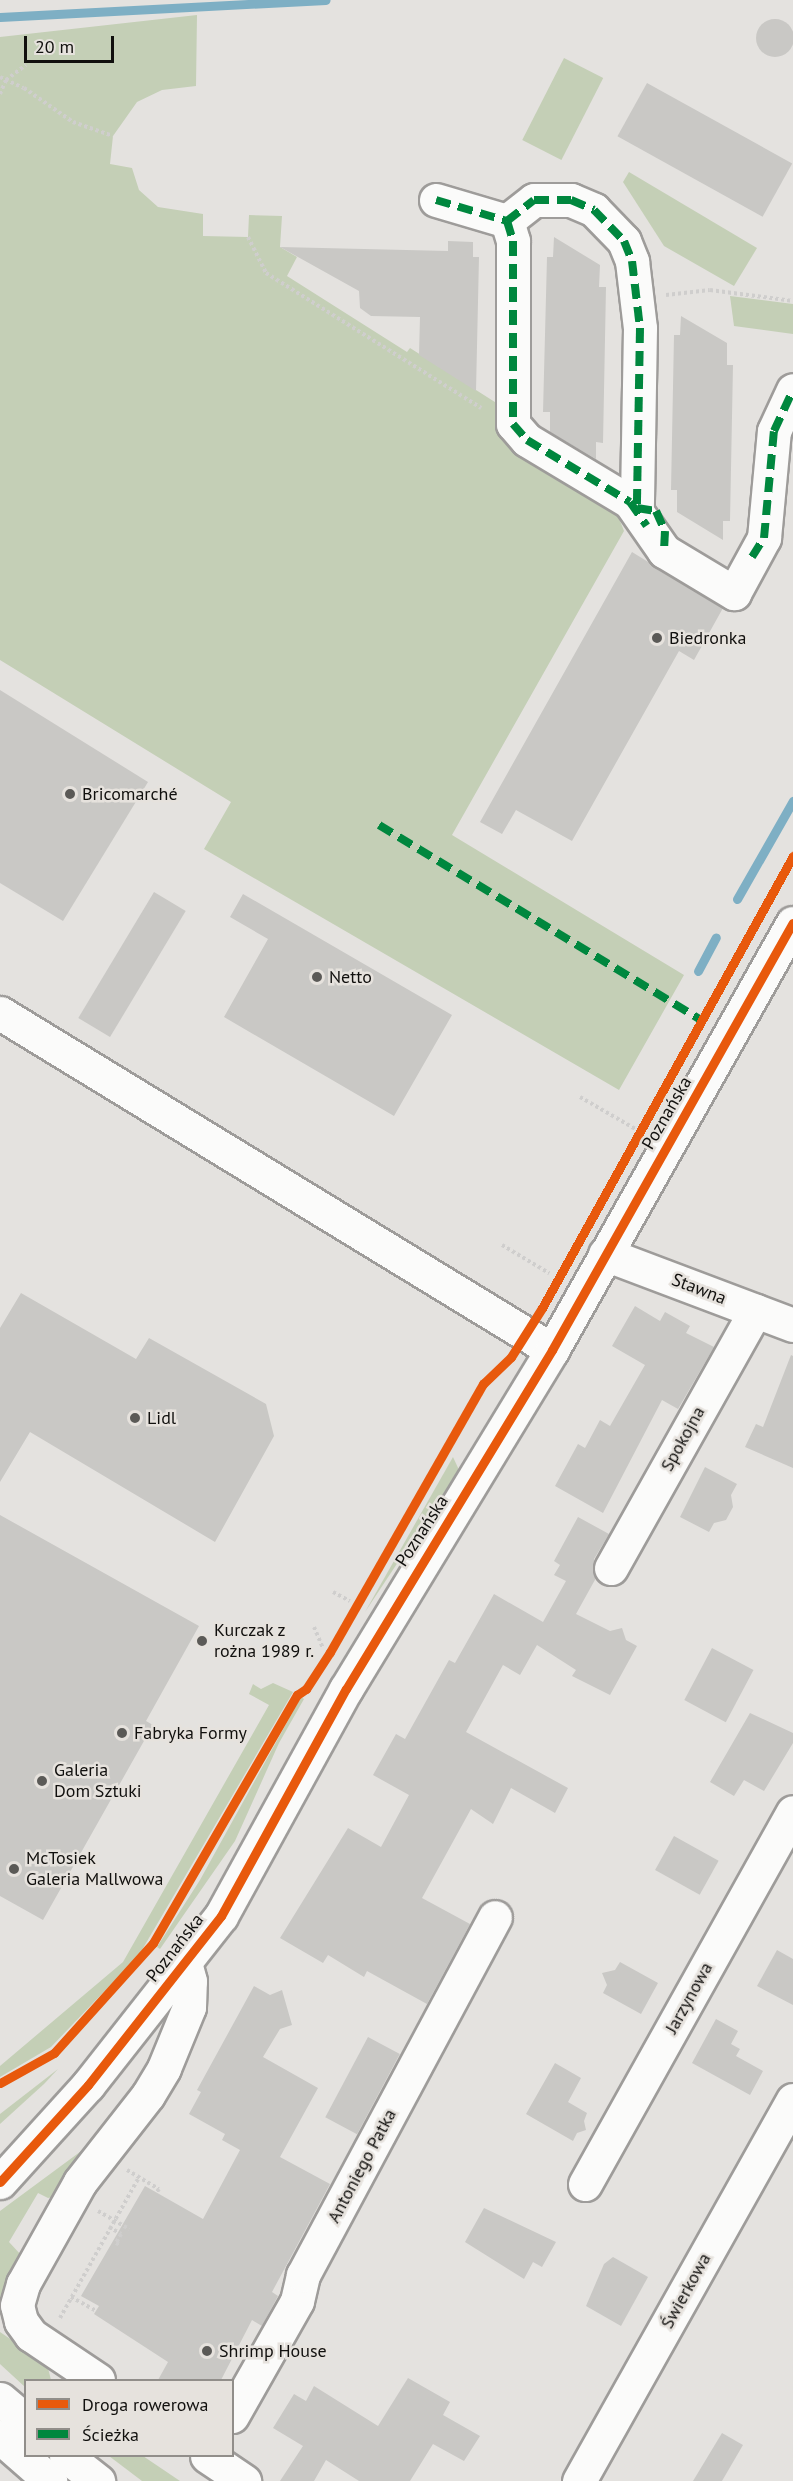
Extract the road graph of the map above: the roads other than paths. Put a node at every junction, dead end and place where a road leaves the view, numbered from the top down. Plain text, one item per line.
1 (436, 200) dead end
2 (507, 221) junction
3 (793, 390) edge
4 (642, 517) junction
5 (793, 923) edge
6 (0, 1013) edge
7 (605, 1254) junction
8 (755, 1311) junction
9 (793, 1325) edge
10 (552, 1350) junction
11 (611, 1568) dead end
12 (793, 1812) edge
13 (495, 1917) dead end
14 (185, 1962) junction
15 (793, 2100) edge
16 (17, 2147) edge
17 (0, 2182) edge
18 (585, 2184) dead end
19 (97, 2379) edge
20 (0, 2399) edge
21 (234, 2412) edge
22 (24, 2419) edge
23 (0, 2438) edge
24 (67, 2457) edge
25 (208, 2457) edge
26 (50, 2481) edge
27 (99, 2481) edge
28 (244, 2481) edge
29 (579, 2481) edge

1 - 2 street
2 - 4 street
2 - 4 street
3 - 4 street
5 - 7 street, Poznańska
6 - 10 street
7 - 8 street, Stawna
7 - 10 street, Poznańska
8 - 9 street, Stawna
8 - 11 street, Spokojna
10 - 14 street, Poznańska
12 - 18 street, Jarzynowa
13 - 21 street, Antoniego Patka
14 - 16 street, Poznańska
14 - 19 street
15 - 29 street, Świerkowa
16 - 17 street, Poznańska
20 - 22 street
23 - 26 street
24 - 27 street
25 - 28 street

